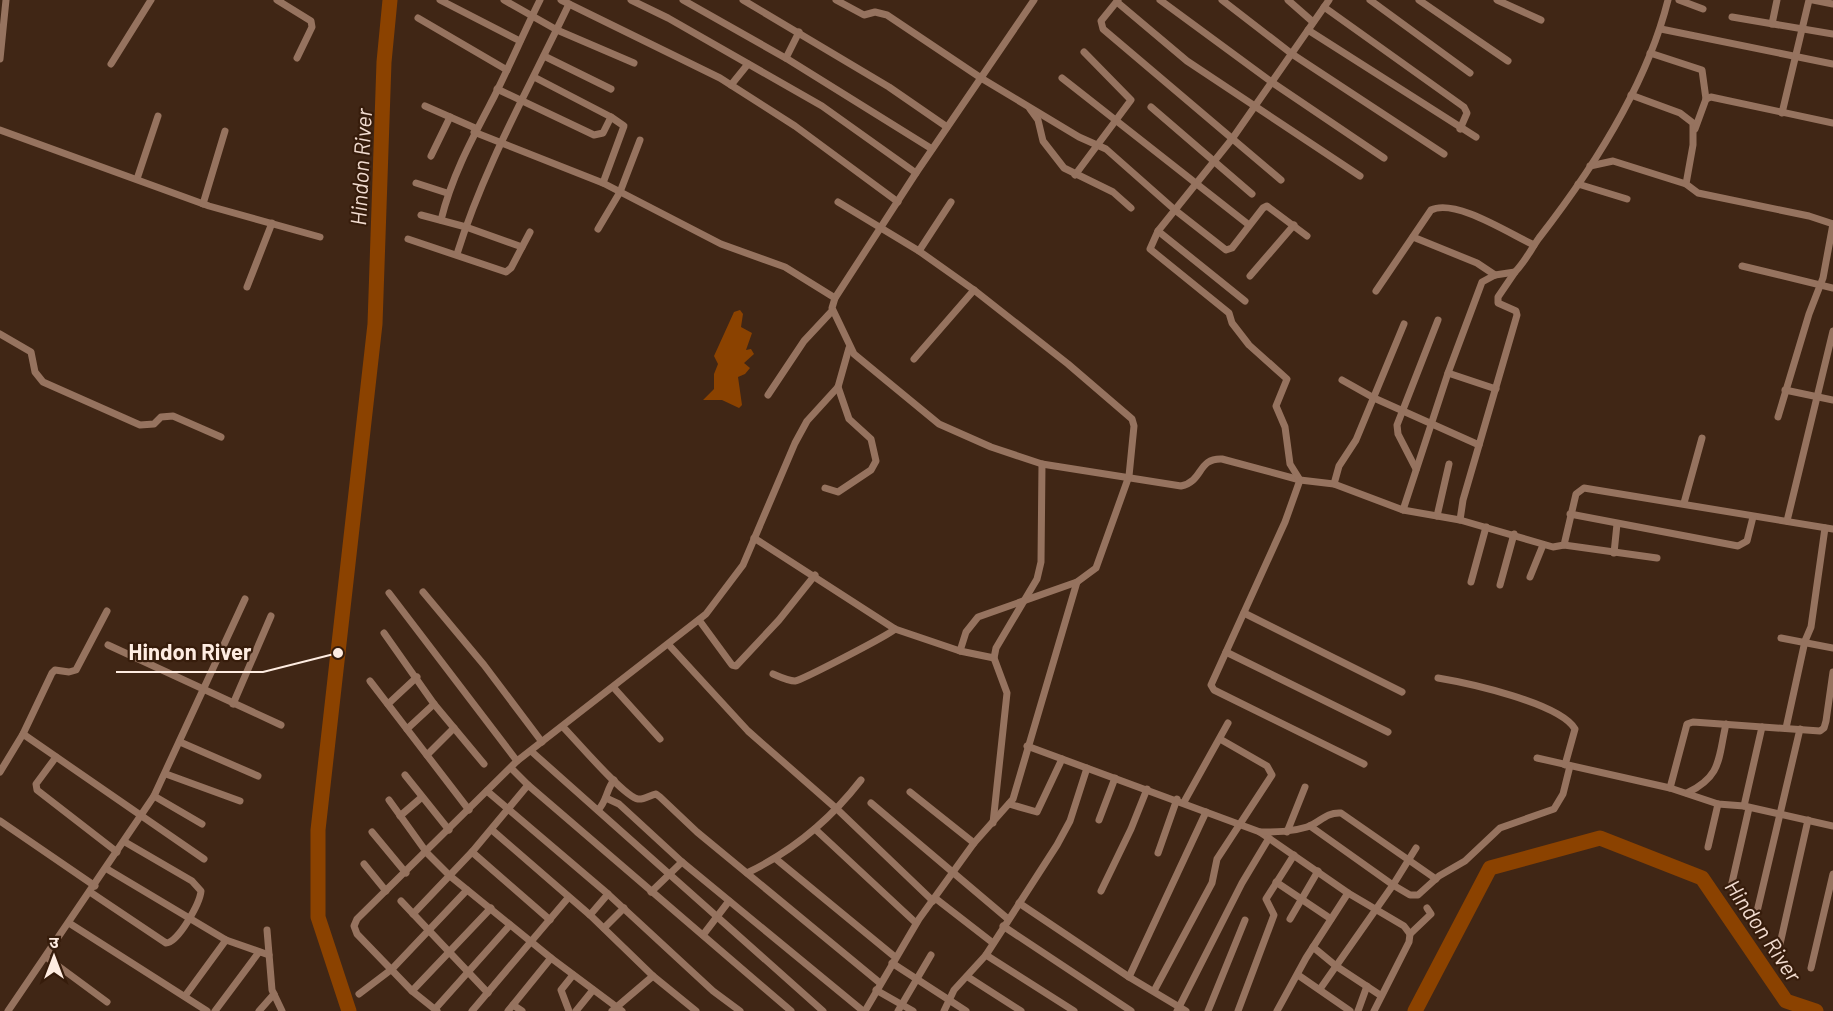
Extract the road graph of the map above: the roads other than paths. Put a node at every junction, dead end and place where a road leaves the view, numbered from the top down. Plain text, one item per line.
1 (6, 0) edge
2 (151, 0) edge
3 (277, 0) edge
4 (440, 0) edge
5 (504, 0) edge
6 (540, 0) edge
7 (561, 0) edge
8 (631, 0) edge
9 (683, 0) edge
10 (743, 0) edge
11 (836, 0) edge
12 (1034, 0) edge
13 (1160, 0) edge
14 (1222, 0) edge
15 (1288, 0) edge
16 (1329, 0) edge
17 (1370, 0) edge
18 (1419, 0) edge
19 (1497, 0) edge
20 (1668, 0) edge
21 (1679, 0) edge
22 (1778, 0) edge
23 (1811, 0) edge
24 (1117, 1) edge
25 (569, 4) junction
26 (1833, 4) edge
27 (1324, 7) junction
28 (2, 9) edge
29 (1703, 9) dead end
30 (533, 15) junction
31 (1732, 17) dead end
32 (418, 18) dead end
33 (1542, 20) dead end
34 (1313, 22) junction
35 (1772, 24) junction
36 (1661, 29) junction
37 (557, 30) junction
38 (1308, 30) junction
39 (1802, 31) junction
40 (799, 32) junction
41 (1833, 34) edge
42 (520, 41) junction
43 (1084, 52) dead end
44 (1650, 53) junction
45 (1292, 54) junction
46 (544, 56) junction
47 (297, 58) dead end
48 (786, 58) junction
49 (1796, 58) junction
50 (0, 59) edge
51 (1509, 61) dead end
52 (634, 63) dead end
53 (111, 64) dead end
54 (748, 64) junction
55 (1833, 64) edge
56 (507, 70) junction
57 (1470, 73) dead end
58 (534, 77) junction
59 (981, 78) junction
60 (1062, 78) dead end
61 (1273, 83) junction
62 (731, 85) junction
63 (497, 89) junction
64 (610, 89) dead end
65 (1631, 95) junction
66 (1706, 99) junction
67 (523, 101) junction
68 (425, 106) dead end
69 (1255, 106) junction
70 (1029, 107) junction
71 (1151, 107) dead end
72 (1782, 113) junction
73 (158, 116) dead end
74 (450, 117) junction
75 (611, 117) junction
76 (1116, 120) junction
77 (1833, 123) edge
78 (947, 127) junction
79 (1460, 129) junction
80 (1695, 129) junction
81 (0, 130) edge
82 (475, 130) junction
83 (225, 131) dead end
84 (1476, 137) dead end
85 (1232, 139) junction
86 (640, 140) dead end
87 (502, 143) junction
88 (1097, 145) junction
89 (932, 149) junction
90 (1444, 154) dead end
91 (431, 156) dead end
92 (1384, 158) dead end
93 (1215, 162) junction
94 (1590, 166) junction
95 (916, 173) junction
96 (1076, 175) junction
97 (1360, 176) dead end
98 (137, 179) junction
99 (1281, 180) dead end
100 (416, 183) dead end
101 (603, 183) junction
102 (1578, 184) junction
103 (1686, 184) junction
104 (1196, 185) junction
105 (620, 192) junction
106 (447, 193) junction
107 (1252, 194) dead end
108 (1627, 199) dead end
109 (838, 202) dead end
110 (898, 202) junction
111 (951, 202) dead end
112 (203, 204) junction
113 (1131, 208) dead end
114 (1175, 210) junction
115 (421, 215) dead end
116 (441, 220) junction
117 (272, 223) junction
118 (1833, 224) edge
119 (1249, 225) junction
120 (1294, 225) junction
121 (466, 227) junction
122 (879, 227) junction
123 (598, 229) dead end
124 (1158, 231) junction
125 (530, 232) dead end
126 (1307, 236) dead end
127 (320, 237) dead end
128 (1413, 237) junction
129 (408, 239) dead end
130 (1534, 245) junction
131 (522, 247) junction
132 (919, 251) junction
133 (458, 254) junction
134 (1742, 266) dead end
135 (1515, 272) junction
136 (1495, 275) junction
137 (1250, 276) dead end
138 (1821, 285) junction
139 (247, 287) dead end
140 (1833, 288) edge
141 (974, 290) junction
142 (1376, 291) dead end
143 (834, 298) junction
144 (1245, 301) dead end
145 (832, 311) junction
146 (1437, 320) dead end
147 (1404, 324) dead end
148 (1833, 331) edge
149 (0, 334) edge
150 (849, 348) junction
151 (914, 359) dead end
152 (1448, 374) junction
153 (1342, 380) dead end
154 (838, 387) junction
155 (1496, 389) junction
156 (1785, 390) junction
157 (768, 395) dead end
158 (1816, 397) junction
159 (1374, 398) junction
160 (1833, 400) edge
161 (1401, 411) junction
162 (1778, 417) dead end
163 (1430, 425) junction
164 (221, 437) dead end
165 (1702, 438) dead end
166 (1479, 446) junction
167 (1042, 464) junction
168 (1449, 464) dead end
169 (1416, 469) junction
170 (1129, 476) junction
171 (1300, 480) junction
172 (1334, 484) junction
173 (825, 488) dead end
174 (1684, 503) junction
175 (1403, 510) junction
176 (1570, 514) junction
177 (1437, 516) junction
178 (1753, 517) junction
179 (1460, 520) junction
180 (1787, 521) junction
181 (1617, 524) junction
182 (1486, 527) junction
183 (1829, 529) edge
184 (1514, 534) junction
185 (754, 538) junction
186 (1543, 545) junction
187 (1564, 545) junction
188 (1614, 553) junction
189 (1657, 558) dead end
190 (815, 575) junction
191 (1530, 577) dead end
192 (1077, 582) junction
193 (1471, 582) dead end
194 (1500, 585) dead end
195 (423, 592) dead end
196 (389, 593) dead end
197 (245, 599) dead end
198 (1025, 602) junction
199 (107, 611) dead end
200 (1244, 613) junction
201 (271, 616) dead end
202 (699, 620) junction
203 (895, 629) junction
204 (384, 633) dead end
205 (1781, 638) dead end
206 (1805, 641) junction
207 (108, 645) dead end
208 (669, 645) junction
209 (1833, 648) edge
210 (960, 651) junction
211 (1226, 652) junction
212 (994, 658) junction
213 (1833, 672) edge
214 (773, 674) dead end
215 (417, 677) junction
216 (1438, 678) dead end
217 (370, 681) dead end
218 (614, 688) junction
219 (203, 691) junction
220 (1402, 692) dead end
221 (233, 704) junction
222 (388, 704) junction
223 (434, 704) junction
224 (1228, 723) dead end
225 (1726, 724) junction
226 (281, 725) dead end
227 (563, 727) junction
228 (1762, 727) junction
229 (454, 728) junction
230 (1786, 728) junction
231 (407, 729) junction
232 (1800, 729) junction
233 (1388, 732) dead end
234 (22, 734) junction
235 (660, 739) dead end
236 (1221, 739) junction
237 (180, 742) junction
238 (542, 742) junction
239 (1027, 746) junction
240 (531, 752) junction
241 (428, 755) junction
242 (56, 757) junction
243 (1537, 758) dead end
244 (1062, 759) junction
245 (517, 761) junction
246 (484, 764) dead end
247 (1364, 764) dead end
248 (1567, 765) junction
249 (511, 768) junction
250 (1086, 768) junction
251 (0, 772) edge
252 (166, 774) junction
253 (405, 775) dead end
254 (258, 776) dead end
255 (1115, 778) junction
256 (614, 780) junction
257 (861, 780) dead end
258 (528, 785) junction
259 (1305, 787) dead end
260 (1670, 788) junction
261 (1147, 789) junction
262 (487, 791) junction
263 (910, 792) dead end
264 (1687, 793) junction
265 (154, 796) junction
266 (422, 797) junction
267 (606, 798) junction
268 (389, 800) dead end
269 (240, 801) dead end
270 (1180, 801) junction
271 (872, 803) dead end
272 (1010, 804) junction
273 (1718, 804) junction
274 (1746, 807) junction
275 (508, 809) junction
276 (469, 810) junction
277 (598, 810) junction
278 (838, 810) junction
279 (1206, 812) junction
280 (1779, 814) junction
281 (143, 815) junction
282 (400, 816) junction
283 (1099, 820) dead end
284 (1808, 820) junction
285 (0, 821) edge
286 (993, 823) junction
287 (1239, 823) junction
288 (202, 824) dead end
289 (1310, 826) junction
290 (1833, 826) edge
291 (815, 829) junction
292 (448, 830) junction
293 (492, 830) junction
294 (372, 832) dead end
295 (1260, 832) junction
296 (1287, 832) junction
297 (1269, 838) junction
298 (125, 843) junction
299 (974, 843) junction
300 (1708, 847) dead end
301 (1416, 848) dead end
302 (117, 852) junction
303 (472, 852) junction
304 (427, 853) junction
305 (1158, 853) dead end
306 (1294, 855) junction
307 (776, 859) junction
308 (1411, 859) junction
309 (204, 860) dead end
310 (682, 862) junction
311 (364, 864) dead end
312 (107, 869) junction
313 (1318, 871) junction
314 (406, 873) junction
315 (747, 873) junction
316 (670, 874) junction
317 (953, 874) junction
318 (1833, 874) edge
319 (450, 876) junction
320 (1436, 879) junction
321 (1276, 882) junction
322 (1394, 885) junction
323 (1731, 887) dead end
324 (92, 889) junction
325 (467, 890) junction
326 (386, 891) junction
327 (1101, 891) dead end
328 (651, 892) junction
329 (1348, 893) junction
330 (608, 894) junction
331 (568, 898) junction
332 (1302, 899) junction
333 (934, 900) junction
334 (401, 901) dead end
335 (729, 901) junction
336 (1019, 903) junction
337 (491, 908) junction
338 (624, 908) junction
339 (1375, 908) junction
340 (1426, 908) dead end
341 (413, 914) junction
342 (590, 915) junction
343 (716, 916) junction
344 (190, 917) junction
345 (1008, 919) junction
346 (1290, 919) dead end
347 (1331, 919) junction
348 (550, 920) junction
349 (1245, 920) dead end
350 (1755, 920) dead end
351 (69, 923) junction
352 (916, 923) junction
353 (510, 925) junction
354 (1003, 926) junction
355 (604, 928) junction
356 (267, 930) dead end
357 (428, 931) junction
358 (1410, 933) junction
359 (703, 935) junction
360 (226, 940) junction
361 (531, 943) junction
362 (993, 943) junction
363 (1780, 944) dead end
364 (1313, 947) junction
365 (259, 952) junction
366 (449, 954) junction
367 (269, 955) junction
368 (931, 955) dead end
369 (986, 955) junction
370 (46, 957) junction
371 (551, 958) junction
372 (893, 960) junction
373 (1336, 966) junction
374 (1811, 968) dead end
375 (392, 969) junction
376 (466, 972) junction
377 (573, 975) junction
378 (1298, 975) junction
379 (653, 976) junction
380 (968, 977) junction
381 (1129, 977) junction
382 (916, 980) junction
383 (880, 983) junction
384 (1367, 986) junction
385 (1320, 989) junction
386 (593, 990) junction
387 (876, 990) junction
388 (412, 991) junction
389 (1154, 991) junction
390 (488, 993) junction
391 (274, 994) junction
392 (359, 994) dead end
393 (1380, 995) junction
394 (185, 996) junction
395 (949, 1000) junction
396 (107, 1002) dead end
397 (900, 1007) edge
398 (510, 1008) edge
399 (1178, 1009) edge
400 (436, 1010) edge
401 (617, 1010) edge
402 (693, 1010) edge
403 (8, 1011) edge
404 (207, 1011) edge
405 (215, 1011) edge
406 (259, 1011) edge
407 (282, 1011) edge
408 (472, 1011) edge
409 (522, 1011) edge
410 (569, 1011) edge
411 (576, 1011) edge
412 (740, 1011) edge
413 (791, 1011) edge
414 (823, 1011) edge
415 (864, 1011) edge
416 (914, 1011) edge
417 (944, 1011) edge
418 (966, 1011) edge
419 (1021, 1011) edge
420 (1074, 1011) edge
421 (1131, 1011) edge
422 (1186, 1011) edge
423 (1208, 1011) edge
424 (1238, 1011) edge
425 (1276, 1011) edge
426 (1350, 1011) edge
427 (1358, 1011) edge
428 (1374, 1011) edge

1 - 28 street
2 - 53 street
3 - 47 street
4 - 42 street
5 - 30 street
6 - 30 street
7 - 25 street
8 - 54 street
9 - 48 street
10 - 40 street
11 - 59 street
12 - 59 street
13 - 61 street
14 - 45 street
15 - 34 street
16 - 27 street
17 - 57 street
18 - 51 street
19 - 33 street
20 - 36 street
21 - 29 street
22 - 35 street
23 - 26 street
23 - 39 street
24 - 69 street
24 - 85 street
25 - 37 street
25 - 62 street
27 - 34 street
27 - 79 street
28 - 50 street
30 - 37 street
30 - 42 street
31 - 35 street
32 - 56 street
34 - 38 street
35 - 39 street
36 - 44 street
36 - 49 street
37 - 46 street
37 - 52 street
38 - 45 street
38 - 79 street
39 - 41 street
39 - 49 street
40 - 48 street
40 - 78 street
42 - 56 street
43 - 76 street
44 - 65 street
44 - 66 street
45 - 61 street
45 - 90 street
46 - 58 street
46 - 64 street
48 - 89 street
49 - 55 street
49 - 72 street
54 - 62 street
54 - 95 street
56 - 63 street
58 - 67 street
58 - 75 street
59 - 70 street
59 - 78 street
60 - 76 street
61 - 69 street
61 - 92 street
62 - 110 street
63 - 67 street
63 - 82 street
65 - 80 street
65 - 94 street
66 - 72 street
66 - 80 street
67 - 75 street
67 - 87 street
68 - 74 street
69 - 85 street
69 - 97 street
70 - 88 street
70 - 96 street
71 - 93 street
72 - 77 street
73 - 98 street
74 - 82 street
74 - 91 street
75 - 101 street
76 - 88 street
76 - 104 street
78 - 89 street
79 - 84 street
80 - 103 street
81 - 98 street
82 - 87 street
82 - 106 street
83 - 112 street
85 - 93 street
85 - 99 street
86 - 105 street
87 - 101 street
87 - 121 street
88 - 96 street
88 - 114 street
89 - 95 street
93 - 104 street
93 - 107 street
94 - 102 street
94 - 103 street
95 - 110 street
96 - 113 street
98 - 112 street
100 - 106 street
101 - 105 street
102 - 108 street
102 - 130 street
103 - 118 street
104 - 114 street
104 - 119 street
105 - 123 street
105 - 143 street
106 - 116 street
109 - 122 street
110 - 122 street
111 - 132 street
112 - 117 street
114 - 119 street
114 - 124 street
115 - 116 street
116 - 121 street
117 - 127 street
117 - 139 street
118 - 138 street
119 - 120 street
120 - 126 street
120 - 137 street
121 - 131 street
121 - 133 street
122 - 132 street
122 - 143 street
124 - 144 street
124 - 171 street
125 - 131 street
128 - 130 street
128 - 136 street
128 - 142 street
129 - 133 street
130 - 135 street
131 - 133 street
132 - 141 street
134 - 138 street
135 - 136 street
135 - 155 street
136 - 152 street
138 - 140 street
138 - 156 street
141 - 151 street
141 - 170 street
143 - 145 street
145 - 150 street
145 - 157 street
146 - 161 street
147 - 159 street
148 - 158 street
149 - 164 street
150 - 154 street
150 - 167 street
152 - 155 street
152 - 163 street
153 - 159 street
154 - 173 street
154 - 185 street
155 - 166 street
156 - 158 street
156 - 162 street
158 - 160 street
158 - 180 street
159 - 161 street
159 - 172 street
161 - 163 street
161 - 169 street
163 - 166 street
163 - 169 street
165 - 174 street
166 - 179 street
167 - 170 street
167 - 198 street
168 - 177 street
169 - 175 street
170 - 171 street
170 - 192 street
171 - 172 street
171 - 200 street
172 - 175 street
174 - 176 street
174 - 178 street
175 - 177 street
176 - 181 street
176 - 187 street
177 - 179 street
178 - 180 street
178 - 181 street
179 - 182 street
180 - 183 street
181 - 188 street
182 - 184 street
182 - 193 street
183 - 206 street
184 - 186 street
184 - 194 street
185 - 190 street
185 - 202 street
186 - 187 street
186 - 191 street
187 - 188 street
188 - 189 street
190 - 202 street
190 - 203 street
192 - 198 street
192 - 239 street
195 - 238 street
196 - 245 street
197 - 219 street
198 - 210 street
198 - 212 street
199 - 234 street
200 - 211 street
200 - 220 street
201 - 221 street
202 - 208 street
203 - 210 street
203 - 214 street
204 - 215 street
205 - 206 street
206 - 209 street
206 - 230 street
207 - 219 street
208 - 218 street
208 - 278 street
210 - 212 street
211 - 233 street
211 - 247 street
212 - 286 street
213 - 232 street
215 - 222 street
215 - 223 street
216 - 248 street
217 - 222 street
218 - 227 street
218 - 235 street
219 - 221 street
219 - 237 street
221 - 226 street
222 - 231 street
223 - 229 street
223 - 231 street
224 - 236 street
225 - 228 street
225 - 260 street
225 - 264 street
227 - 238 street
227 - 256 street
228 - 230 street
228 - 274 street
229 - 241 street
229 - 246 street
230 - 232 street
231 - 241 street
232 - 280 street
234 - 242 street
234 - 251 street
236 - 270 street
236 - 287 street
237 - 252 street
237 - 254 street
238 - 240 street
239 - 244 street
239 - 272 street
240 - 245 street
240 - 277 street
241 - 276 street
242 - 281 street
242 - 302 street
243 - 248 street
244 - 250 street
244 - 272 street
245 - 249 street
248 - 260 street
248 - 320 street
249 - 258 street
249 - 262 street
250 - 255 street
250 - 336 street
252 - 265 street
252 - 269 street
253 - 266 street
255 - 261 street
255 - 283 street
256 - 267 street
256 - 315 street
257 - 278 street
258 - 275 street
258 - 328 street
259 - 296 street
260 - 264 street
261 - 270 street
261 - 327 street
262 - 275 street
262 - 276 street
263 - 299 street
264 - 273 street
265 - 281 street
265 - 288 street
266 - 282 street
266 - 292 street
267 - 277 street
267 - 310 street
268 - 282 street
270 - 279 street
270 - 305 street
271 - 317 street
272 - 286 street
273 - 274 street
273 - 300 street
274 - 280 street
274 - 323 street
275 - 293 street
275 - 330 street
276 - 292 street
277 - 316 street
278 - 291 street
278 - 333 street
279 - 287 street
279 - 381 street
280 - 284 street
280 - 350 street
281 - 298 street
281 - 309 street
282 - 304 street
284 - 290 street
284 - 363 street
285 - 324 street
286 - 299 street
287 - 295 street
287 - 389 street
289 - 296 street
289 - 308 street
289 - 322 street
291 - 307 street
291 - 352 street
292 - 304 street
293 - 303 street
293 - 331 street
294 - 314 street
295 - 296 street
295 - 297 street
297 - 306 street
297 - 399 street
298 - 302 street
298 - 344 street
299 - 317 street
301 - 308 street
302 - 312 street
303 - 319 street
303 - 348 street
304 - 314 street
304 - 319 street
306 - 313 street
306 - 321 street
307 - 315 street
307 - 372 street
308 - 320 street
308 - 322 street
310 - 316 street
310 - 335 street
311 - 326 street
312 - 324 street
312 - 344 street
313 - 329 street
313 - 332 street
314 - 326 street
315 - 383 street
316 - 328 street
316 - 343 street
317 - 333 street
317 - 345 street
318 - 374 street
319 - 325 street
319 - 341 street
320 - 322 street
321 - 332 street
321 - 424 street
322 - 339 street
324 - 344 street
324 - 351 street
325 - 337 street
325 - 357 street
326 - 375 street
328 - 359 street
329 - 339 street
329 - 347 street
330 - 338 street
330 - 342 street
331 - 342 street
331 - 348 street
332 - 346 street
332 - 347 street
333 - 352 street
333 - 362 street
334 - 341 street
335 - 343 street
335 - 415 street
336 - 345 street
336 - 381 street
337 - 353 street
337 - 366 street
338 - 355 street
338 - 412 street
339 - 358 street
339 - 373 street
340 - 358 street
341 - 357 street
342 - 355 street
343 - 359 street
343 - 414 street
344 - 360 street
345 - 354 street
347 - 364 street
348 - 361 street
349 - 423 street
351 - 370 street
351 - 394 street
352 - 372 street
353 - 361 street
353 - 376 street
354 - 362 street
354 - 421 street
355 - 379 street
356 - 367 street
357 - 366 street
357 - 375 street
358 - 393 street
359 - 413 street
360 - 365 street
360 - 394 street
361 - 371 street
361 - 390 street
362 - 369 street
364 - 373 street
364 - 378 street
365 - 367 street
365 - 405 street
366 - 376 street
366 - 388 street
367 - 391 street
368 - 382 street
369 - 380 street
369 - 420 street
370 - 396 street
370 - 403 street
371 - 377 street
371 - 398 street
372 - 382 street
372 - 383 street
373 - 384 street
373 - 385 street
375 - 388 street
375 - 392 street
376 - 390 street
376 - 400 street
377 - 386 street
377 - 410 street
378 - 385 street
378 - 425 street
379 - 401 street
379 - 402 street
380 - 395 street
380 - 419 street
381 - 389 street
382 - 395 street
382 - 397 street
383 - 387 street
384 - 393 street
384 - 427 street
385 - 426 street
386 - 401 street
386 - 411 street
387 - 397 street
387 - 415 street
388 - 400 street
389 - 399 street
390 - 408 street
391 - 406 street
391 - 407 street
393 - 428 street
394 - 404 street
395 - 417 street
395 - 418 street
397 - 416 street
398 - 409 street
399 - 422 street

